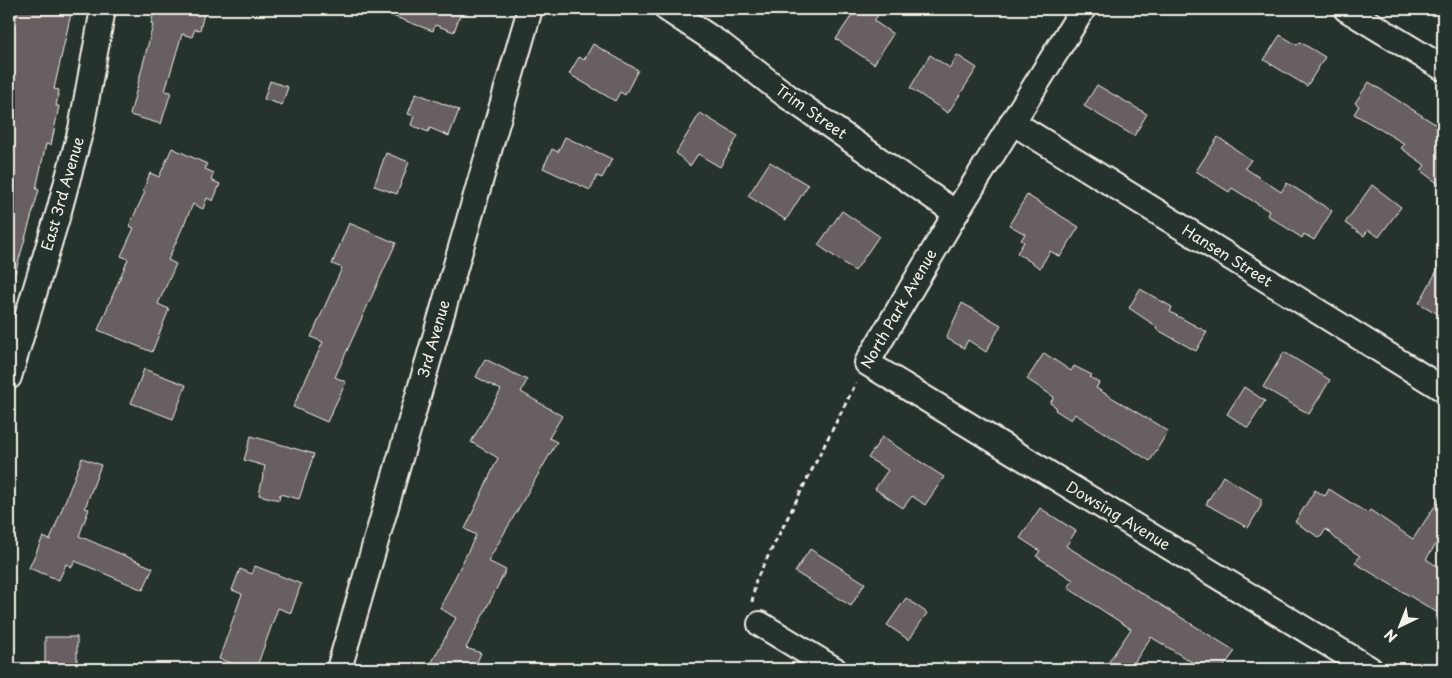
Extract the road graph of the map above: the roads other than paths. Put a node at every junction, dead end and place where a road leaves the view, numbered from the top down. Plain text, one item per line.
1 (104, 9) edge
2 (530, 9) edge
3 (666, 9) edge
4 (1083, 9) edge
5 (1346, 9) edge
6 (1443, 68) edge
7 (1012, 122) junction
8 (956, 213) junction
9 (867, 362) joint
10 (9, 376) edge
11 (1443, 389) edge
12 (760, 624) road end
13 (340, 669) edge
14 (834, 669) edge
15 (1370, 669) edge

1 - 10 street, East 3rd Avenue
2 - 13 street, 3rd Avenue
3 - 8 street, Trim Street
4 - 7 street, North Park Avenue
5 - 6 street
7 - 8 street, North Park Avenue
7 - 11 street, Hansen Street
8 - 9 street, North Park Avenue
9 - 15 street, Dowsing Avenue
12 - 14 street

